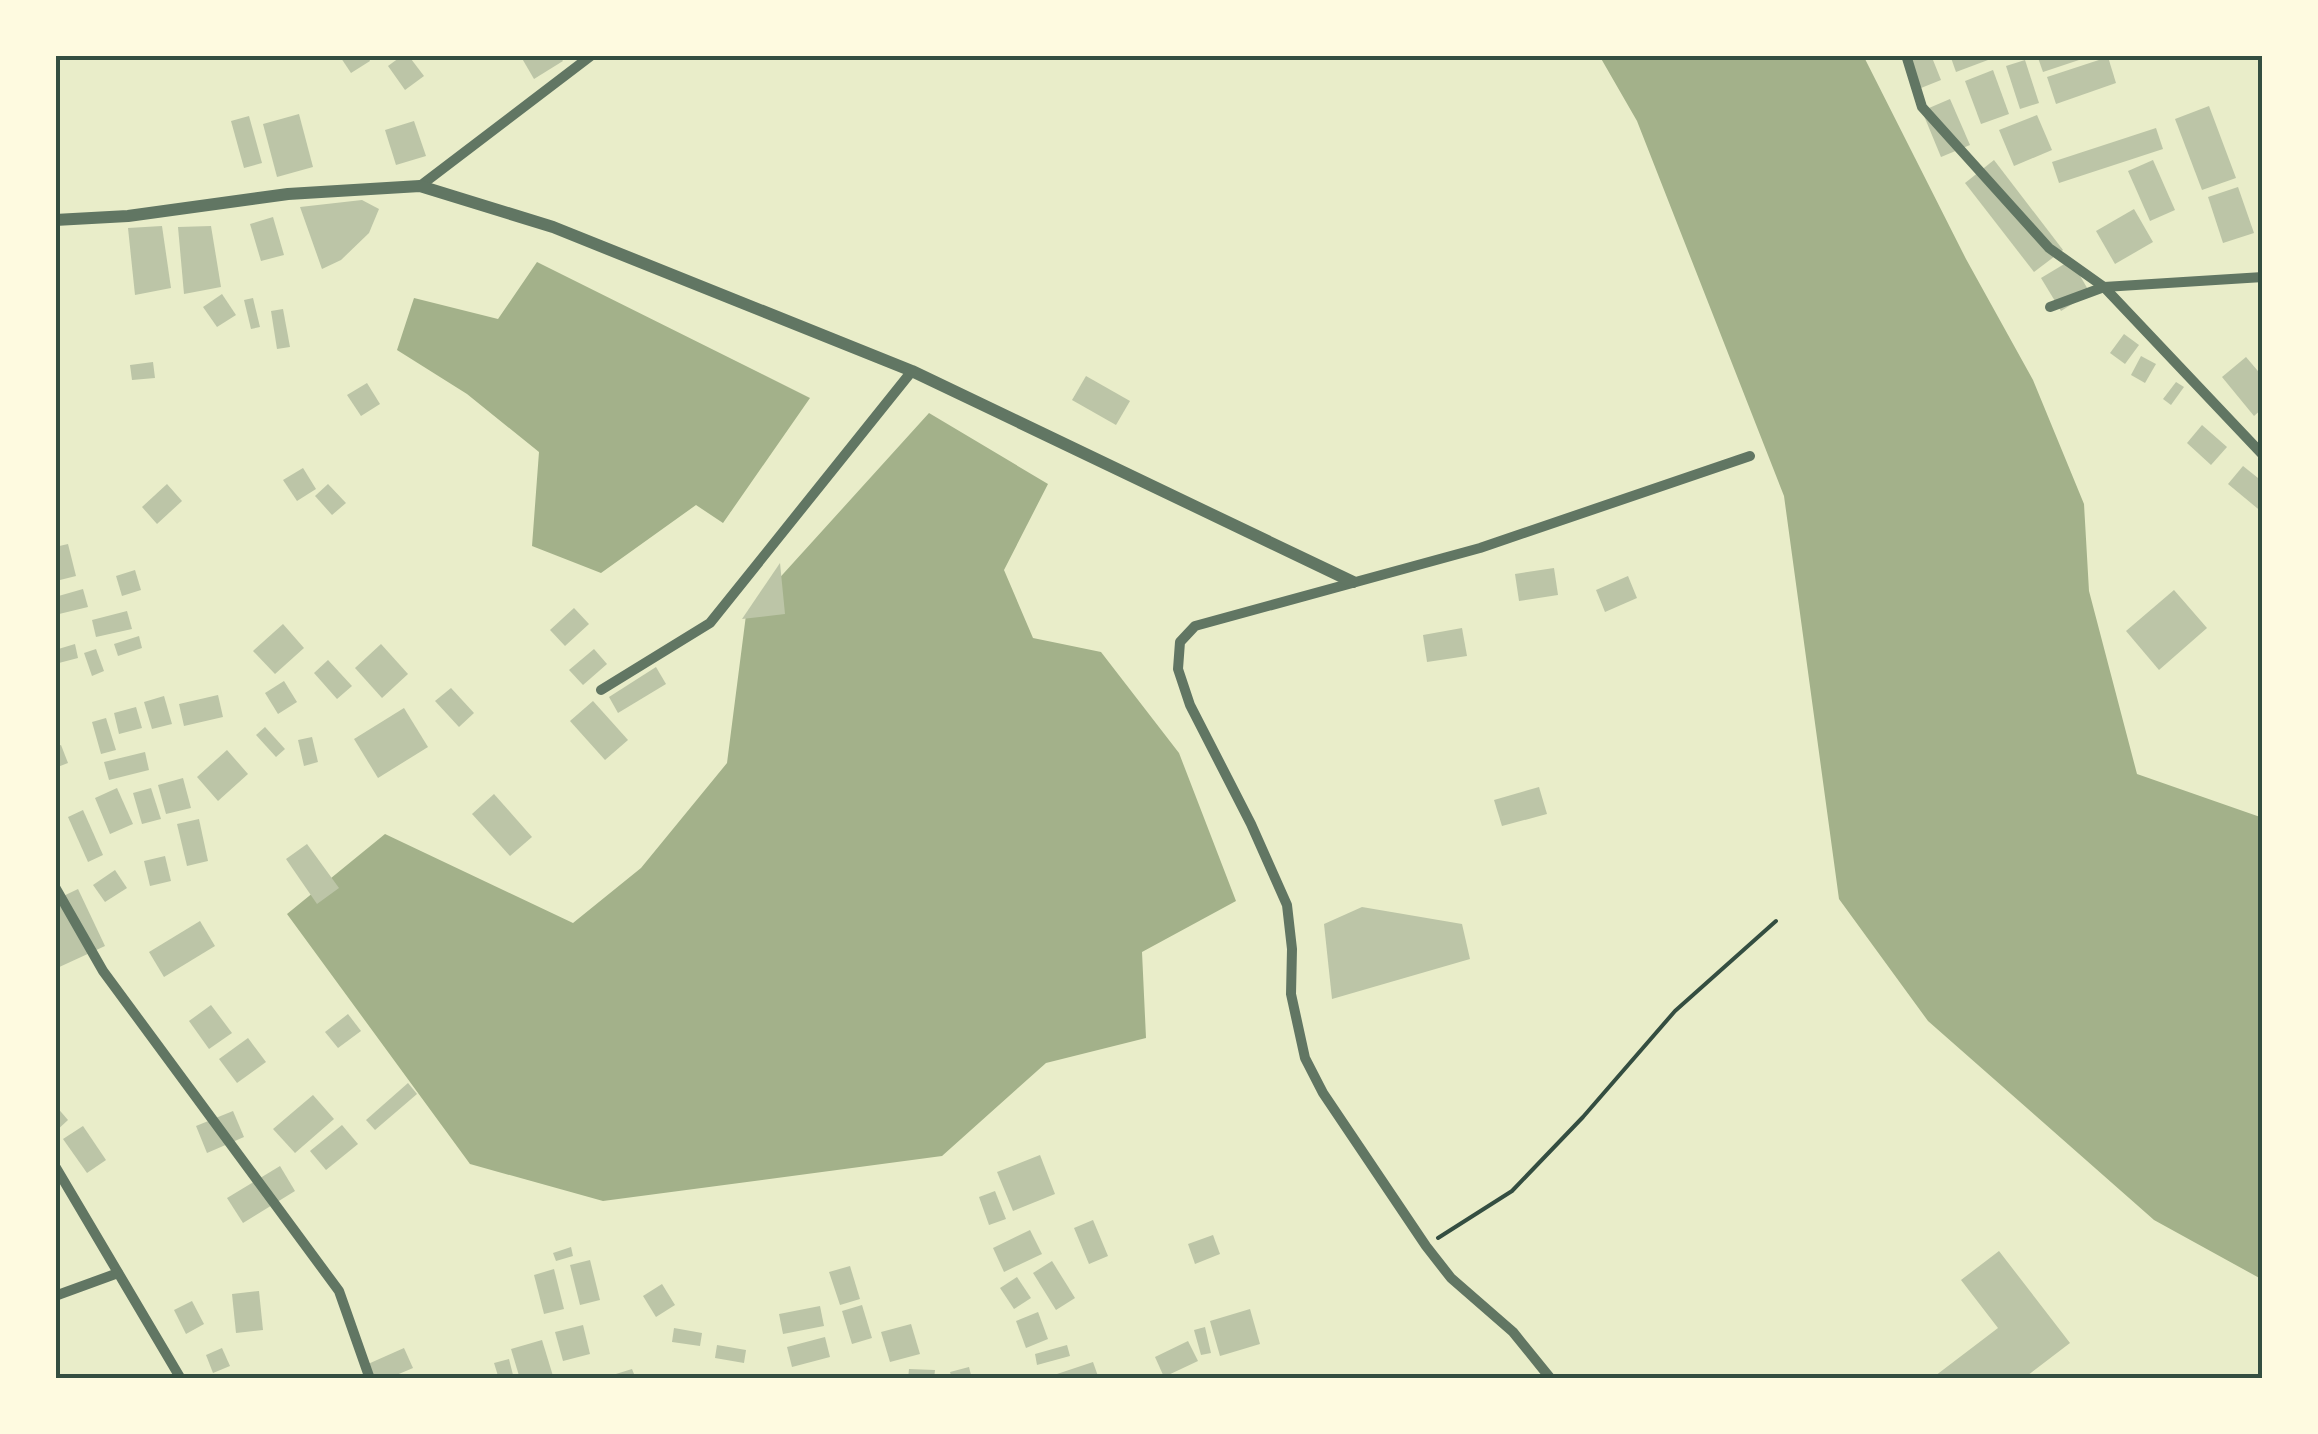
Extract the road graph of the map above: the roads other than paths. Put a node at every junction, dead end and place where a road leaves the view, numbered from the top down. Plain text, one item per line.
1 (592, 55) edge
2 (1906, 55) edge
3 (420, 186) junction
4 (55, 220) edge
5 (2263, 277) edge
6 (2104, 287) junction
7 (2050, 306) dead end
8 (912, 371) junction
9 (2263, 455) edge
10 (1750, 456) dead end
11 (1353, 582) junction
12 (601, 690) dead end
13 (55, 887) edge
14 (55, 1166) edge
15 (118, 1272) junction
16 (55, 1296) edge
17 (181, 1379) edge
18 (370, 1379) edge
19 (1551, 1379) edge

1 - 3 street
2 - 6 street
3 - 4 street
3 - 8 street
5 - 6 street
6 - 7 street
6 - 9 street
8 - 11 street
8 - 12 street
10 - 11 street
11 - 19 street
13 - 18 street
14 - 15 street
15 - 16 street
15 - 17 street

